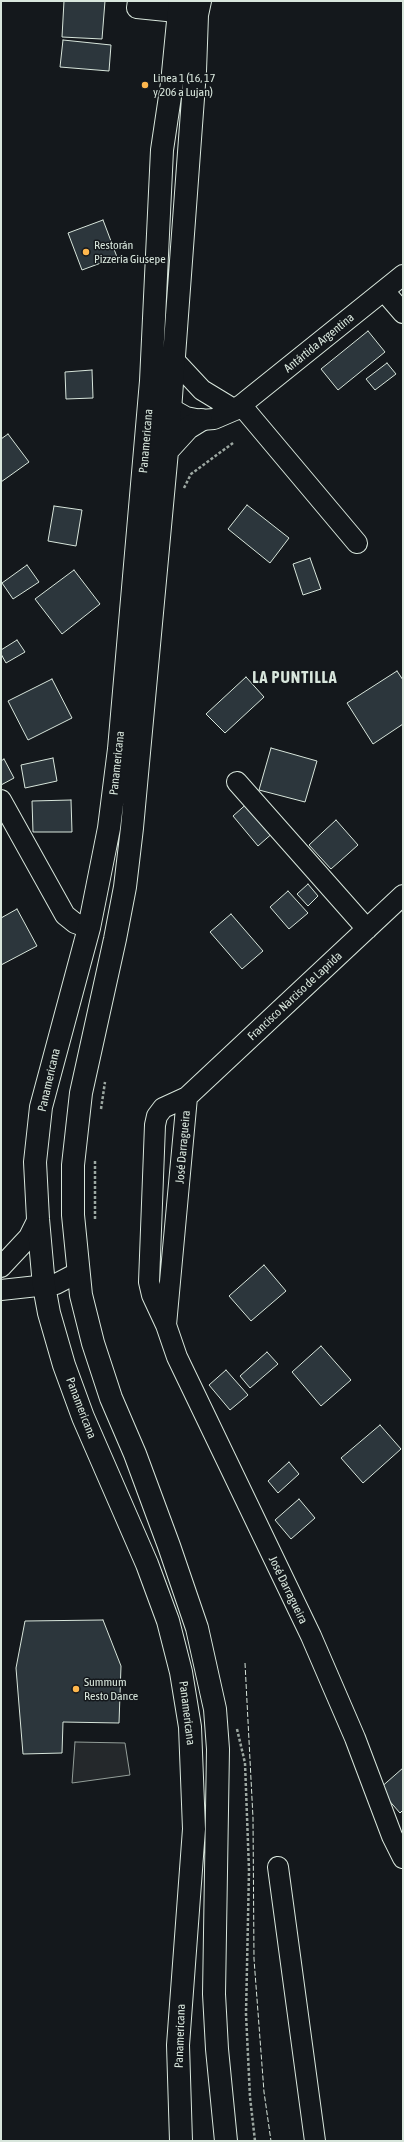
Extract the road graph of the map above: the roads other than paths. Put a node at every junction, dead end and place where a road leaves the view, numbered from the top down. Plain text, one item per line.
1 (138, 1) edge
2 (189, 7) edge
3 (403, 275) edge
4 (384, 292) junction
5 (403, 313) edge
6 (175, 361) junction
7 (151, 381) junction
8 (238, 407) junction
9 (170, 408) junction
10 (201, 420) junction
11 (167, 451) junction
12 (357, 543) dead end
13 (238, 782) dead end
14 (1, 800) edge
15 (403, 895) edge
16 (89, 928) junction
17 (367, 929) junction
18 (188, 1097) junction
19 (38, 1219) junction
20 (1, 1267) edge
21 (79, 1272) junction
22 (44, 1286) junction
23 (1, 1290) edge
24 (166, 1325) junction
25 (402, 1853) edge
26 (278, 1867) dead end
27 (181, 2141) edge
28 (226, 2141) edge
29 (316, 2141) edge

1 - 2 street
2 - 6 main road, Panamericana
2 - 7 main road, Panamericana
3 - 4 street, Antártida Argentina
4 - 5 street
4 - 8 street, Antártida Argentina
6 - 8 street
6 - 9 main road, Panamericana
7 - 9 street, Antártida Argentina
7 - 16 main road, Panamericana
8 - 10 street, Antártida Argentina
8 - 12 street
9 - 10 street, Antártida Argentina
9 - 11 main road, Panamericana
10 - 11 main road
11 - 21 main road, Panamericana
13 - 17 street
14 - 16 street
15 - 17 street, Francisco Narciso de Laprida
16 - 19 main road, Panamericana
17 - 18 street, Francisco Narciso de Laprida
18 - 24 street, José Darragueira
18 - 24 street, José Darragueira
19 - 20 street
19 - 22 main road, Panamericana
21 - 22 street
21 - 28 main road, Panamericana
22 - 23 street
22 - 27 main road, Panamericana
24 - 25 street, José Darragueira
26 - 29 street

